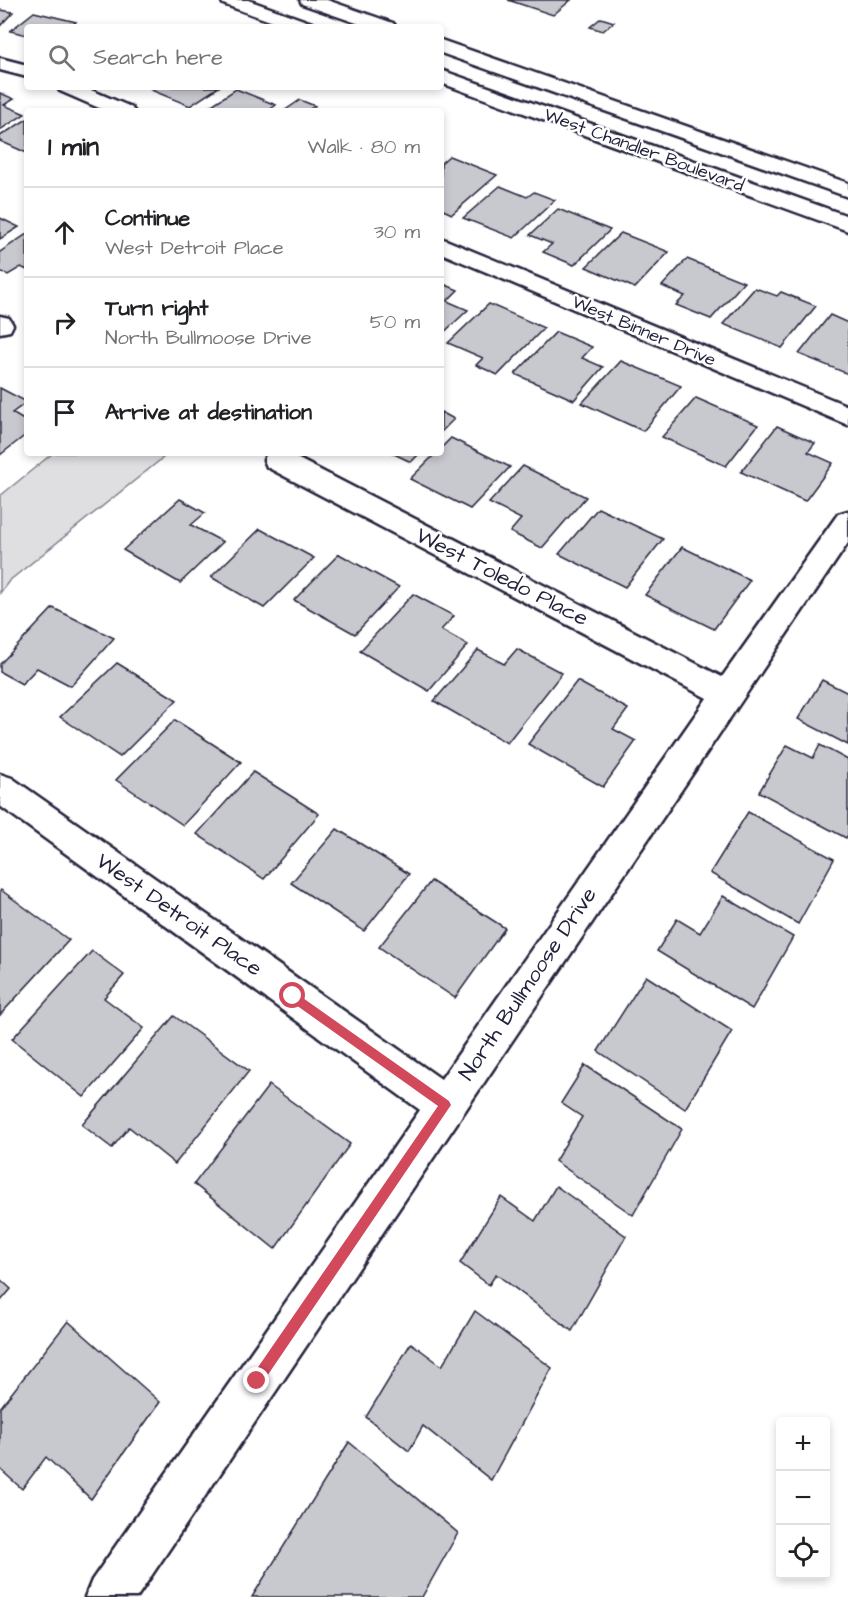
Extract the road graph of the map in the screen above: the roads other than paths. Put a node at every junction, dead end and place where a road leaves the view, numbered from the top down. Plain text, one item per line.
1 (230, 0) edge
2 (309, 0) edge
3 (297, 24) edge
4 (377, 24) edge
5 (444, 47) edge
6 (0, 64) edge
7 (24, 70) edge
8 (444, 77) edge
9 (74, 90) edge
10 (117, 108) edge
11 (848, 190) edge
12 (848, 224) edge
13 (444, 246) edge
14 (848, 416) edge
15 (277, 460) dead end
16 (848, 521) edge
17 (726, 694) junction
18 (0, 788) edge
19 (445, 1105) junction
20 (109, 1597) edge

1 - 3 street
2 - 4 street
5 - 11 street, West Chandler Boulevard
6 - 7 street
8 - 12 street, West Chandler Boulevard
9 - 10 street
13 - 14 street, West Binner Drive
15 - 17 street, West Toledo Place
16 - 17 street, North Bullmoose Drive
17 - 19 street, North Bullmoose Drive
18 - 19 street, West Detroit Place
19 - 20 street, North Bullmoose Drive

